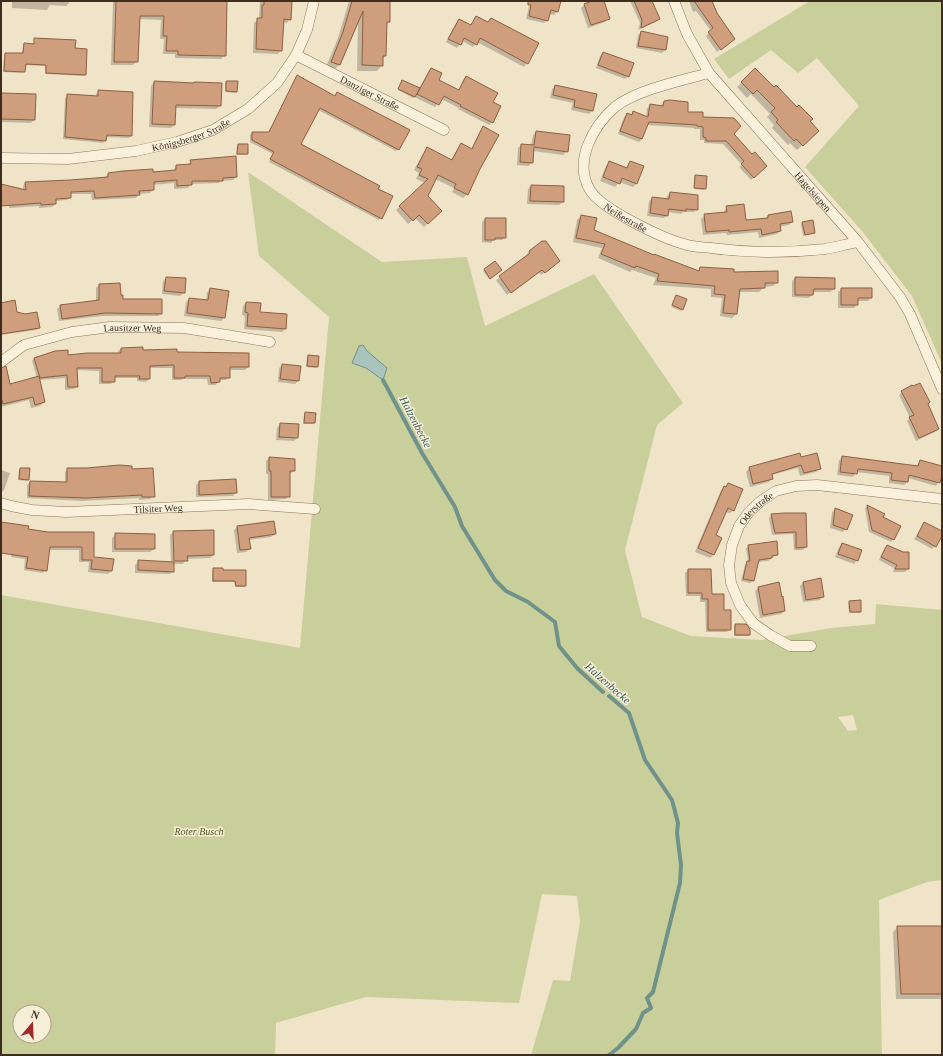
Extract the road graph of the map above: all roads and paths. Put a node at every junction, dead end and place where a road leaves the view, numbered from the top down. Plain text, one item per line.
1 (314, 1) edge
2 (674, 1) edge
3 (296, 55) junction
4 (709, 73) junction
5 (444, 130) dead end
6 (1, 158) edge
7 (858, 242) junction
8 (270, 342) dead end
9 (3, 357) edge
10 (942, 389) edge
11 (942, 499) edge
12 (1, 503) edge
13 (315, 509) dead end
14 (811, 646) dead end

1 - 3 street, Königsberger Straße
2 - 4 street, Hagelsiepen
3 - 5 street, Danziger Straße
3 - 6 street, Königsberger Straße
4 - 7 street, Hagelsiepen
4 - 7 street, Neißestraße
7 - 10 street, Hagelsiepen
8 - 9 street, Lausitzer Weg
11 - 14 street, Oderstraße
12 - 13 street, Tilsiter Weg

